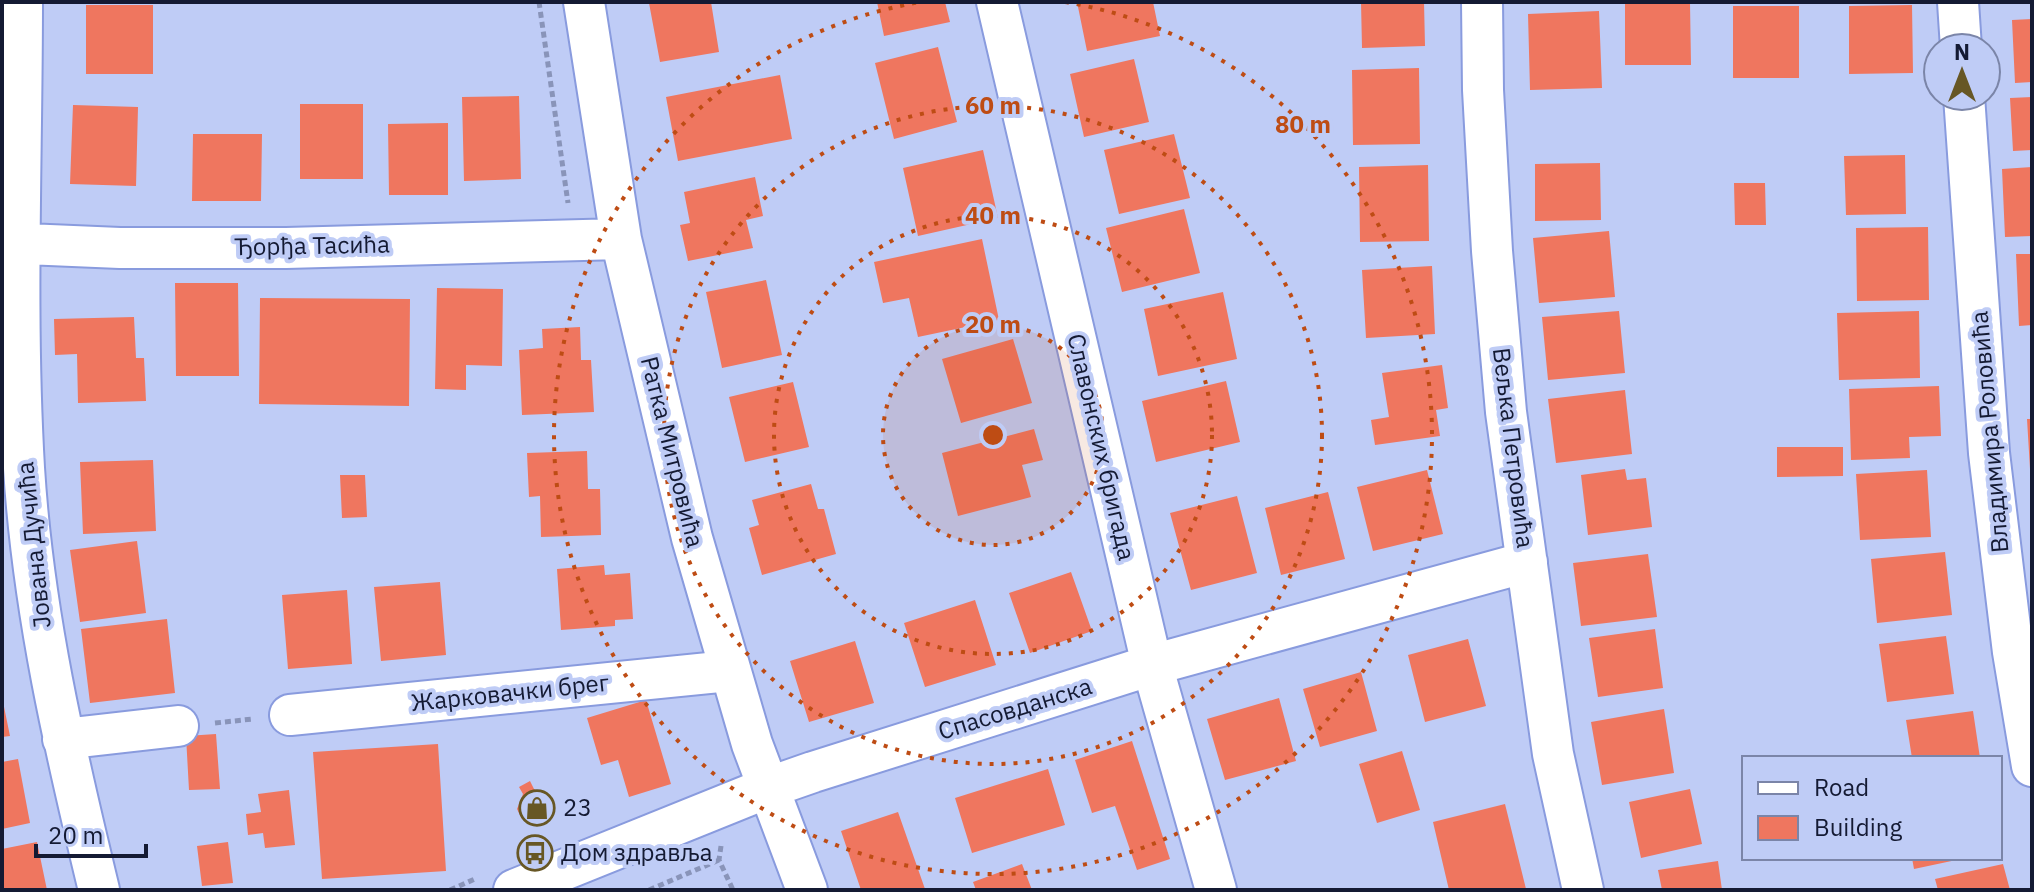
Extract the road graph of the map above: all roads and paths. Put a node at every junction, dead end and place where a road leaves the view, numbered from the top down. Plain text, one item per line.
1 (22, 2) edge
2 (539, 2) edge
3 (584, 2) edge
4 (997, 2) edge
5 (1482, 2) edge
6 (1958, 2) edge
7 (1960, 32) edge
8 (1965, 112) edge
9 (621, 239) junction
10 (579, 242) junction
11 (10, 244) edge
12 (1527, 562) junction
13 (1152, 665) junction
14 (729, 671) junction
15 (290, 715) joint
16 (178, 726) joint
17 (63, 739) junction
18 (2032, 766) edge
19 (767, 788) junction
20 (496, 884) edge
21 (99, 890) edge
22 (450, 890) edge
23 (649, 890) edge
24 (733, 890) edge
25 (807, 890) edge
26 (1216, 890) edge
27 (1583, 890) edge

1 - 11 street, Јована Дучића
2 - 10 path
3 - 9 street, Ратка Митровића
4 - 13 street, Славонских бригада
5 - 12 street, Вељка Петровића
6 - 7 street
8 - 18 street, Владимира Роловића
9 - 10 street, Ђорђа Тасића
9 - 14 street, Ратка Митровића
10 - 11 street, Ђорђа Тасића
11 - 17 street, Јована Дучића
12 - 13 street, Спасовданска
12 - 27 street, Вељка Петровића
13 - 19 street, Спасовданска
13 - 26 street, Славонских бригада
14 - 15 street, Жарковачки брег
14 - 19 street, Ратка Митровића
15 - 16 path
16 - 17 street
17 - 21 street, Јована Дучића
19 - 20 street, Спасовданска
19 - 25 street, Ратка Митровића
20 - 22 path
23 - 24 path

